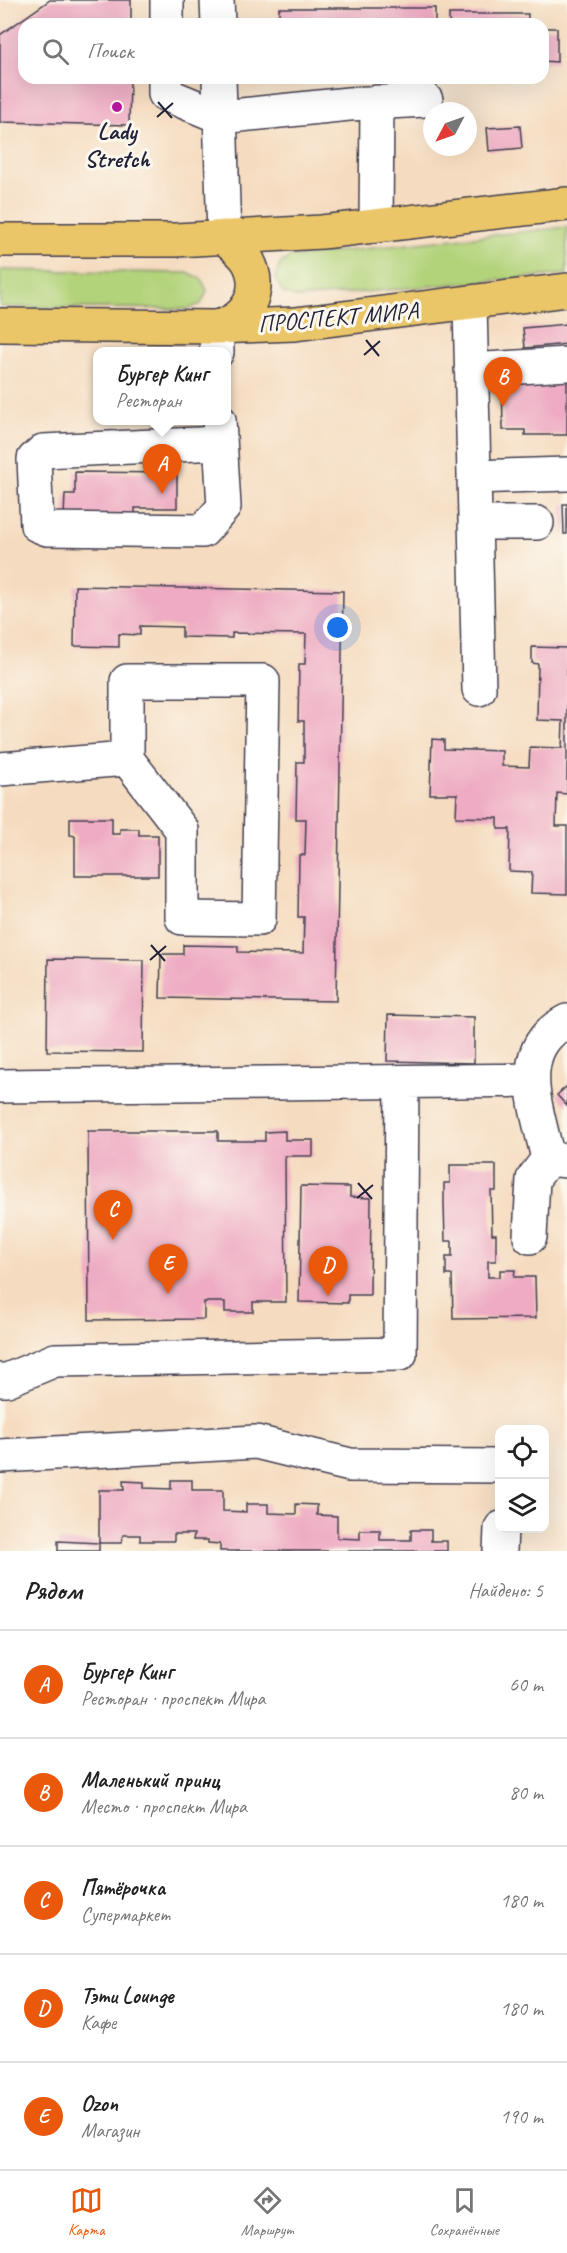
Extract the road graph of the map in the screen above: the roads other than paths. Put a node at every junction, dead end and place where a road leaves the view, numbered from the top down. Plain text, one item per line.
1 (167, 0) edge
2 (217, 0) edge
3 (167, 18) edge
4 (218, 18) edge
5 (165, 84) edge
6 (219, 84) edge
7 (426, 100) dead end
8 (377, 102) junction
9 (220, 117) junction
10 (567, 204) edge
11 (376, 226) junction
12 (225, 237) junction
13 (0, 240) edge
14 (567, 291) edge
15 (470, 304) junction
16 (0, 325) edge
17 (216, 339) edge
18 (567, 364) edge
19 (471, 370) junction
20 (220, 432) edge
21 (567, 474) edge
22 (474, 477) junction
23 (475, 523) junction
24 (537, 523) dead end
25 (480, 689) dead end
26 (127, 759) junction
27 (0, 769) edge
28 (567, 1021) edge
29 (532, 1080) junction
30 (402, 1082) junction
31 (0, 1086) edge
32 (557, 1160) edge
33 (530, 1237) dead end
34 (0, 1380) edge
35 (0, 1456) edge
36 (495, 1466) edge
37 (501, 1533) edge
38 (500, 1551) edge

1 - 3 street
2 - 4 street
5 - 9 street
6 - 9 street
7 - 8 street
8 - 9 street
8 - 11 street
9 - 12 street
10 - 11 main road
11 - 12 main road
12 - 13 main road
12 - 17 main road
14 - 15 main road, ПРОСПЕКТ МИРА
15 - 17 main road, ПРОСПЕКТ МИРА
15 - 19 street
16 - 17 main road, ПРОСПЕКТ МИРА
18 - 19 street
19 - 22 street
20 - 20 street
21 - 22 street
22 - 23 street
23 - 24 street
23 - 25 street
26 - 26 street
26 - 27 street
28 - 29 street
29 - 30 street
29 - 32 street
30 - 31 street
30 - 34 street
32 - 33 street
35 - 36 street
37 - 38 street

